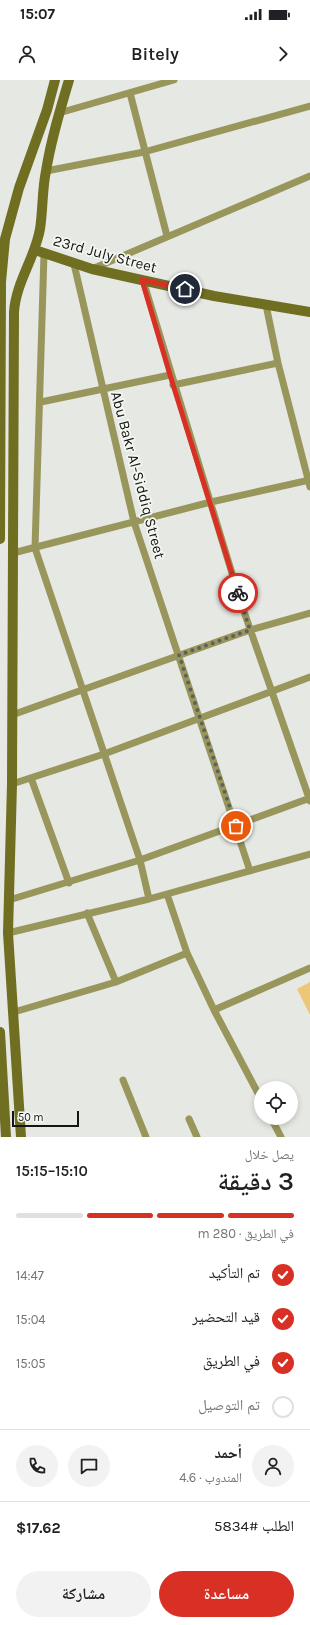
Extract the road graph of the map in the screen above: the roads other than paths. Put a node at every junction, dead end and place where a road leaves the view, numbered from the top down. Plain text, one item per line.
1 (55, 80) edge
2 (69, 80) edge
3 (174, 80) edge
4 (130, 93) junction
5 (310, 106) edge
6 (59, 113) junction
7 (144, 152) junction
8 (30, 156) junction
9 (48, 160) junction
10 (46, 171) junction
11 (310, 176) edge
12 (167, 236) junction
13 (3, 241) edge
14 (40, 252) junction
15 (74, 264) junction
16 (92, 269) junction
17 (142, 280) junction
18 (0, 281) edge
19 (266, 305) junction
20 (310, 312) edge
21 (278, 363) junction
22 (170, 375) junction
23 (173, 385) junction
24 (102, 389) junction
25 (41, 402) junction
26 (309, 483) edge
27 (211, 502) junction
28 (134, 522) junction
29 (0, 539) edge
30 (35, 548) junction
31 (13, 553) junction
32 (310, 613) edge
33 (250, 630) junction
34 (179, 655) junction
35 (310, 677) edge
36 (84, 689) junction
37 (272, 690) junction
38 (12, 715) junction
39 (198, 718) junction
40 (104, 754) junction
41 (31, 778) junction
42 (12, 784) junction
43 (310, 800) edge
44 (236, 826) junction
45 (310, 854) edge
46 (140, 860) junction
47 (250, 871) junction
48 (69, 883) junction
49 (167, 894) junction
50 (149, 899) junction
51 (9, 900) junction
52 (87, 913) junction
53 (4, 933) edge
54 (187, 953) junction
55 (310, 968) edge
56 (116, 982) junction
57 (214, 1010) junction
58 (14, 1012) junction
59 (0, 1032) edge
60 (123, 1080) dead end
61 (254, 1086) edge
62 (189, 1119) dead end
63 (275, 1125) edge
64 (6, 1137) edge
65 (21, 1137) edge
66 (146, 1137) edge
67 (197, 1137) edge
68 (281, 1137) edge

1 - 8 street
2 - 6 street
3 - 4 street
4 - 6 street
4 - 7 street
5 - 7 street
6 - 9 street
7 - 10 street
7 - 12 street
8 - 9 street
8 - 13 street
9 - 10 street
10 - 14 street
11 - 12 street
12 - 16 street
13 - 18 street
14 - 15 street, 23rd July Street
14 - 25 street
14 - 31 street
15 - 16 street, 23rd July Street
15 - 24 street, Abu Bakr Al-Siddiq Street
16 - 17 street, 23rd July Street
17 - 19 street, 23rd July Street
17 - 22 street
18 - 29 street
19 - 20 street, 23rd July Street
19 - 21 street
21 - 23 street
21 - 26 street
22 - 23 street
22 - 24 street
23 - 27 street
24 - 25 street
24 - 28 street, Abu Bakr Al-Siddiq Street
25 - 30 street
26 - 27 street
27 - 28 street
27 - 33 street
28 - 30 street
28 - 34 street, Abu Bakr Al-Siddiq Street
30 - 31 street
30 - 36 street
31 - 38 street
32 - 33 street
33 - 34 street
33 - 37 street
34 - 36 street
34 - 39 street, Abu Bakr Al-Siddiq Street
35 - 37 street
36 - 38 street
36 - 40 street
37 - 39 street
37 - 43 street
38 - 42 street
39 - 40 street
39 - 44 street, Abu Bakr Al-Siddiq Street
40 - 41 street
40 - 46 street
41 - 42 street
41 - 48 street
42 - 51 street
43 - 44 street
44 - 46 street
44 - 47 street, Abu Bakr Al-Siddiq Street
45 - 47 street
46 - 48 street
46 - 50 street
47 - 49 street
48 - 51 street
49 - 50 street
49 - 54 street
50 - 52 street
51 - 53 street
52 - 53 street
52 - 56 street
53 - 58 street
54 - 56 street
54 - 57 street
55 - 57 street
56 - 58 street
57 - 61 street
58 - 65 street
59 - 64 street
60 - 66 street
62 - 67 street
63 - 68 street

